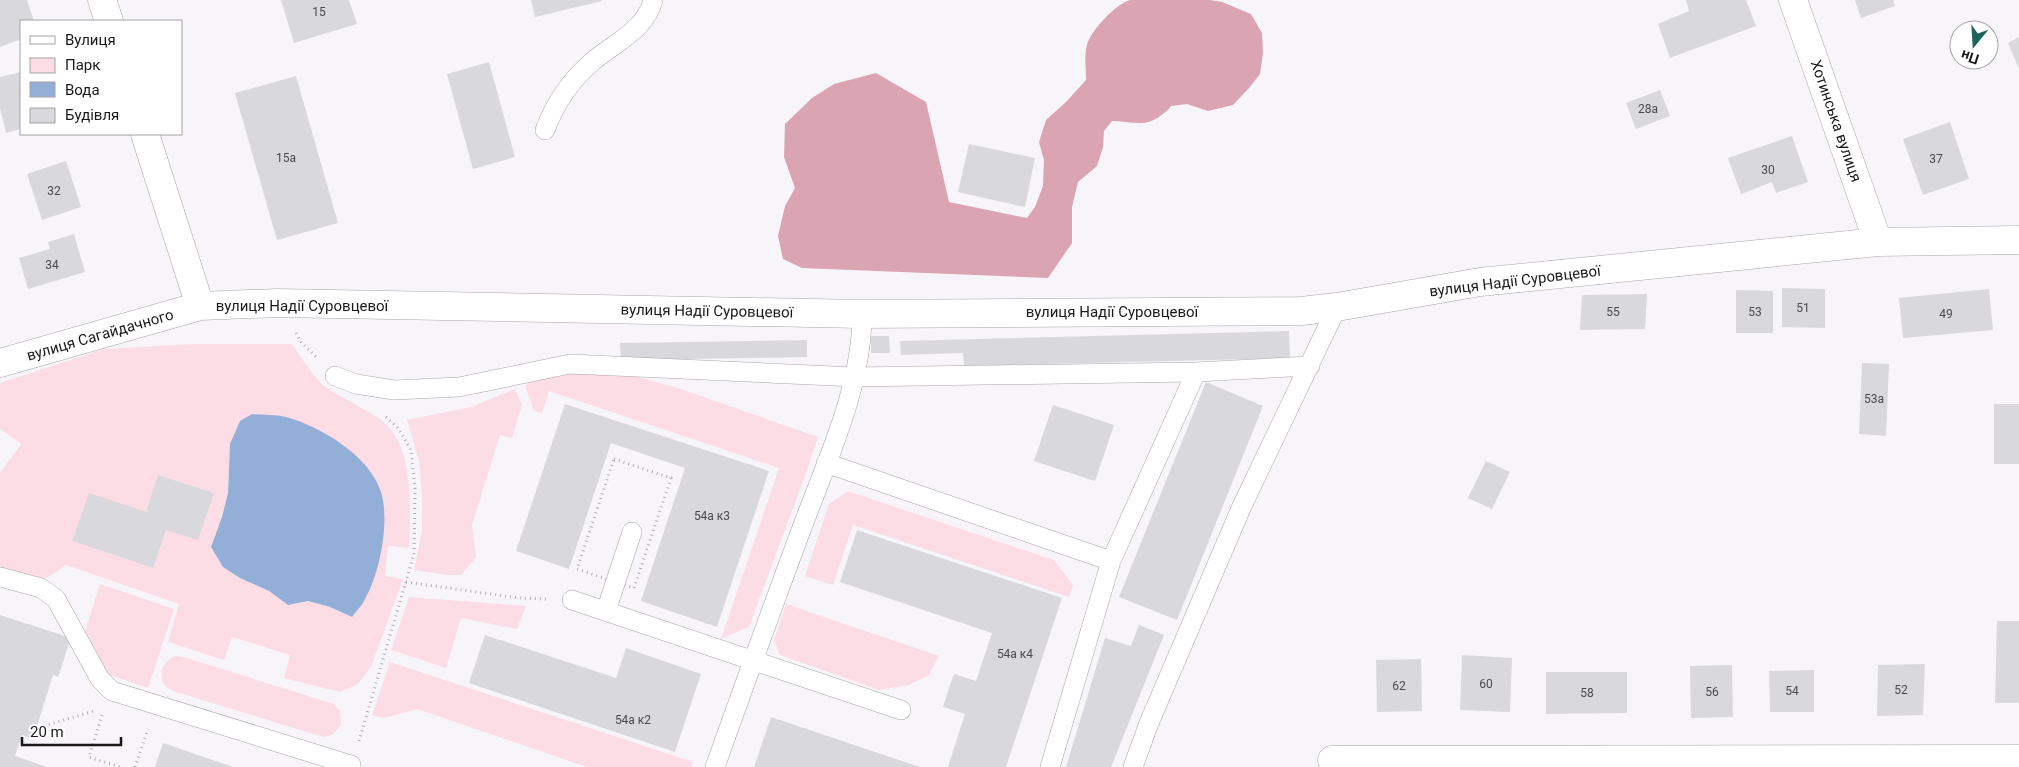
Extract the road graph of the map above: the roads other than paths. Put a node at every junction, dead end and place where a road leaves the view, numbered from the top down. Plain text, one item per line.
1 (102, 0) edge
2 (653, 0) edge
3 (1793, 0) edge
4 (108, 20) edge
5 (544, 130) dead end
6 (145, 135) edge
7 (2019, 240) edge
8 (1878, 242) junction
9 (200, 306) junction
10 (1337, 307) junction
11 (862, 314) junction
12 (0, 363) edge
13 (1310, 366) junction
14 (1196, 372) junction
15 (335, 376) road end
16 (855, 377) junction
17 (826, 463) junction
18 (632, 532) dead end
19 (1111, 560) junction
20 (0, 577) edge
21 (572, 600) road end
22 (606, 611) junction
23 (753, 660) junction
24 (901, 710) dead end
25 (1332, 760) dead end
26 (2019, 760) edge
27 (351, 766) edge
28 (715, 767) edge
29 (1050, 767) edge
30 (1133, 767) edge

1 - 4 street
2 - 5 lane
3 - 8 street, Хотинська вулиця
6 - 9 street
7 - 8 street, вулиця Надії Суровцевої
8 - 10 street, вулиця Надії Суровцевої
9 - 11 street, вулиця Надії Суровцевої
9 - 12 street, вулиця Сагайдачного
10 - 11 street, вулиця Надії Суровцевої
10 - 13 lane
11 - 16 lane
13 - 14 lane
13 - 30 lane
14 - 16 lane
14 - 19 lane
15 - 16 lane
16 - 17 lane
17 - 19 lane
17 - 23 lane
18 - 22 lane
19 - 29 lane
20 - 27 lane
21 - 22 lane
22 - 23 lane
23 - 24 lane
23 - 28 lane
25 - 26 street

